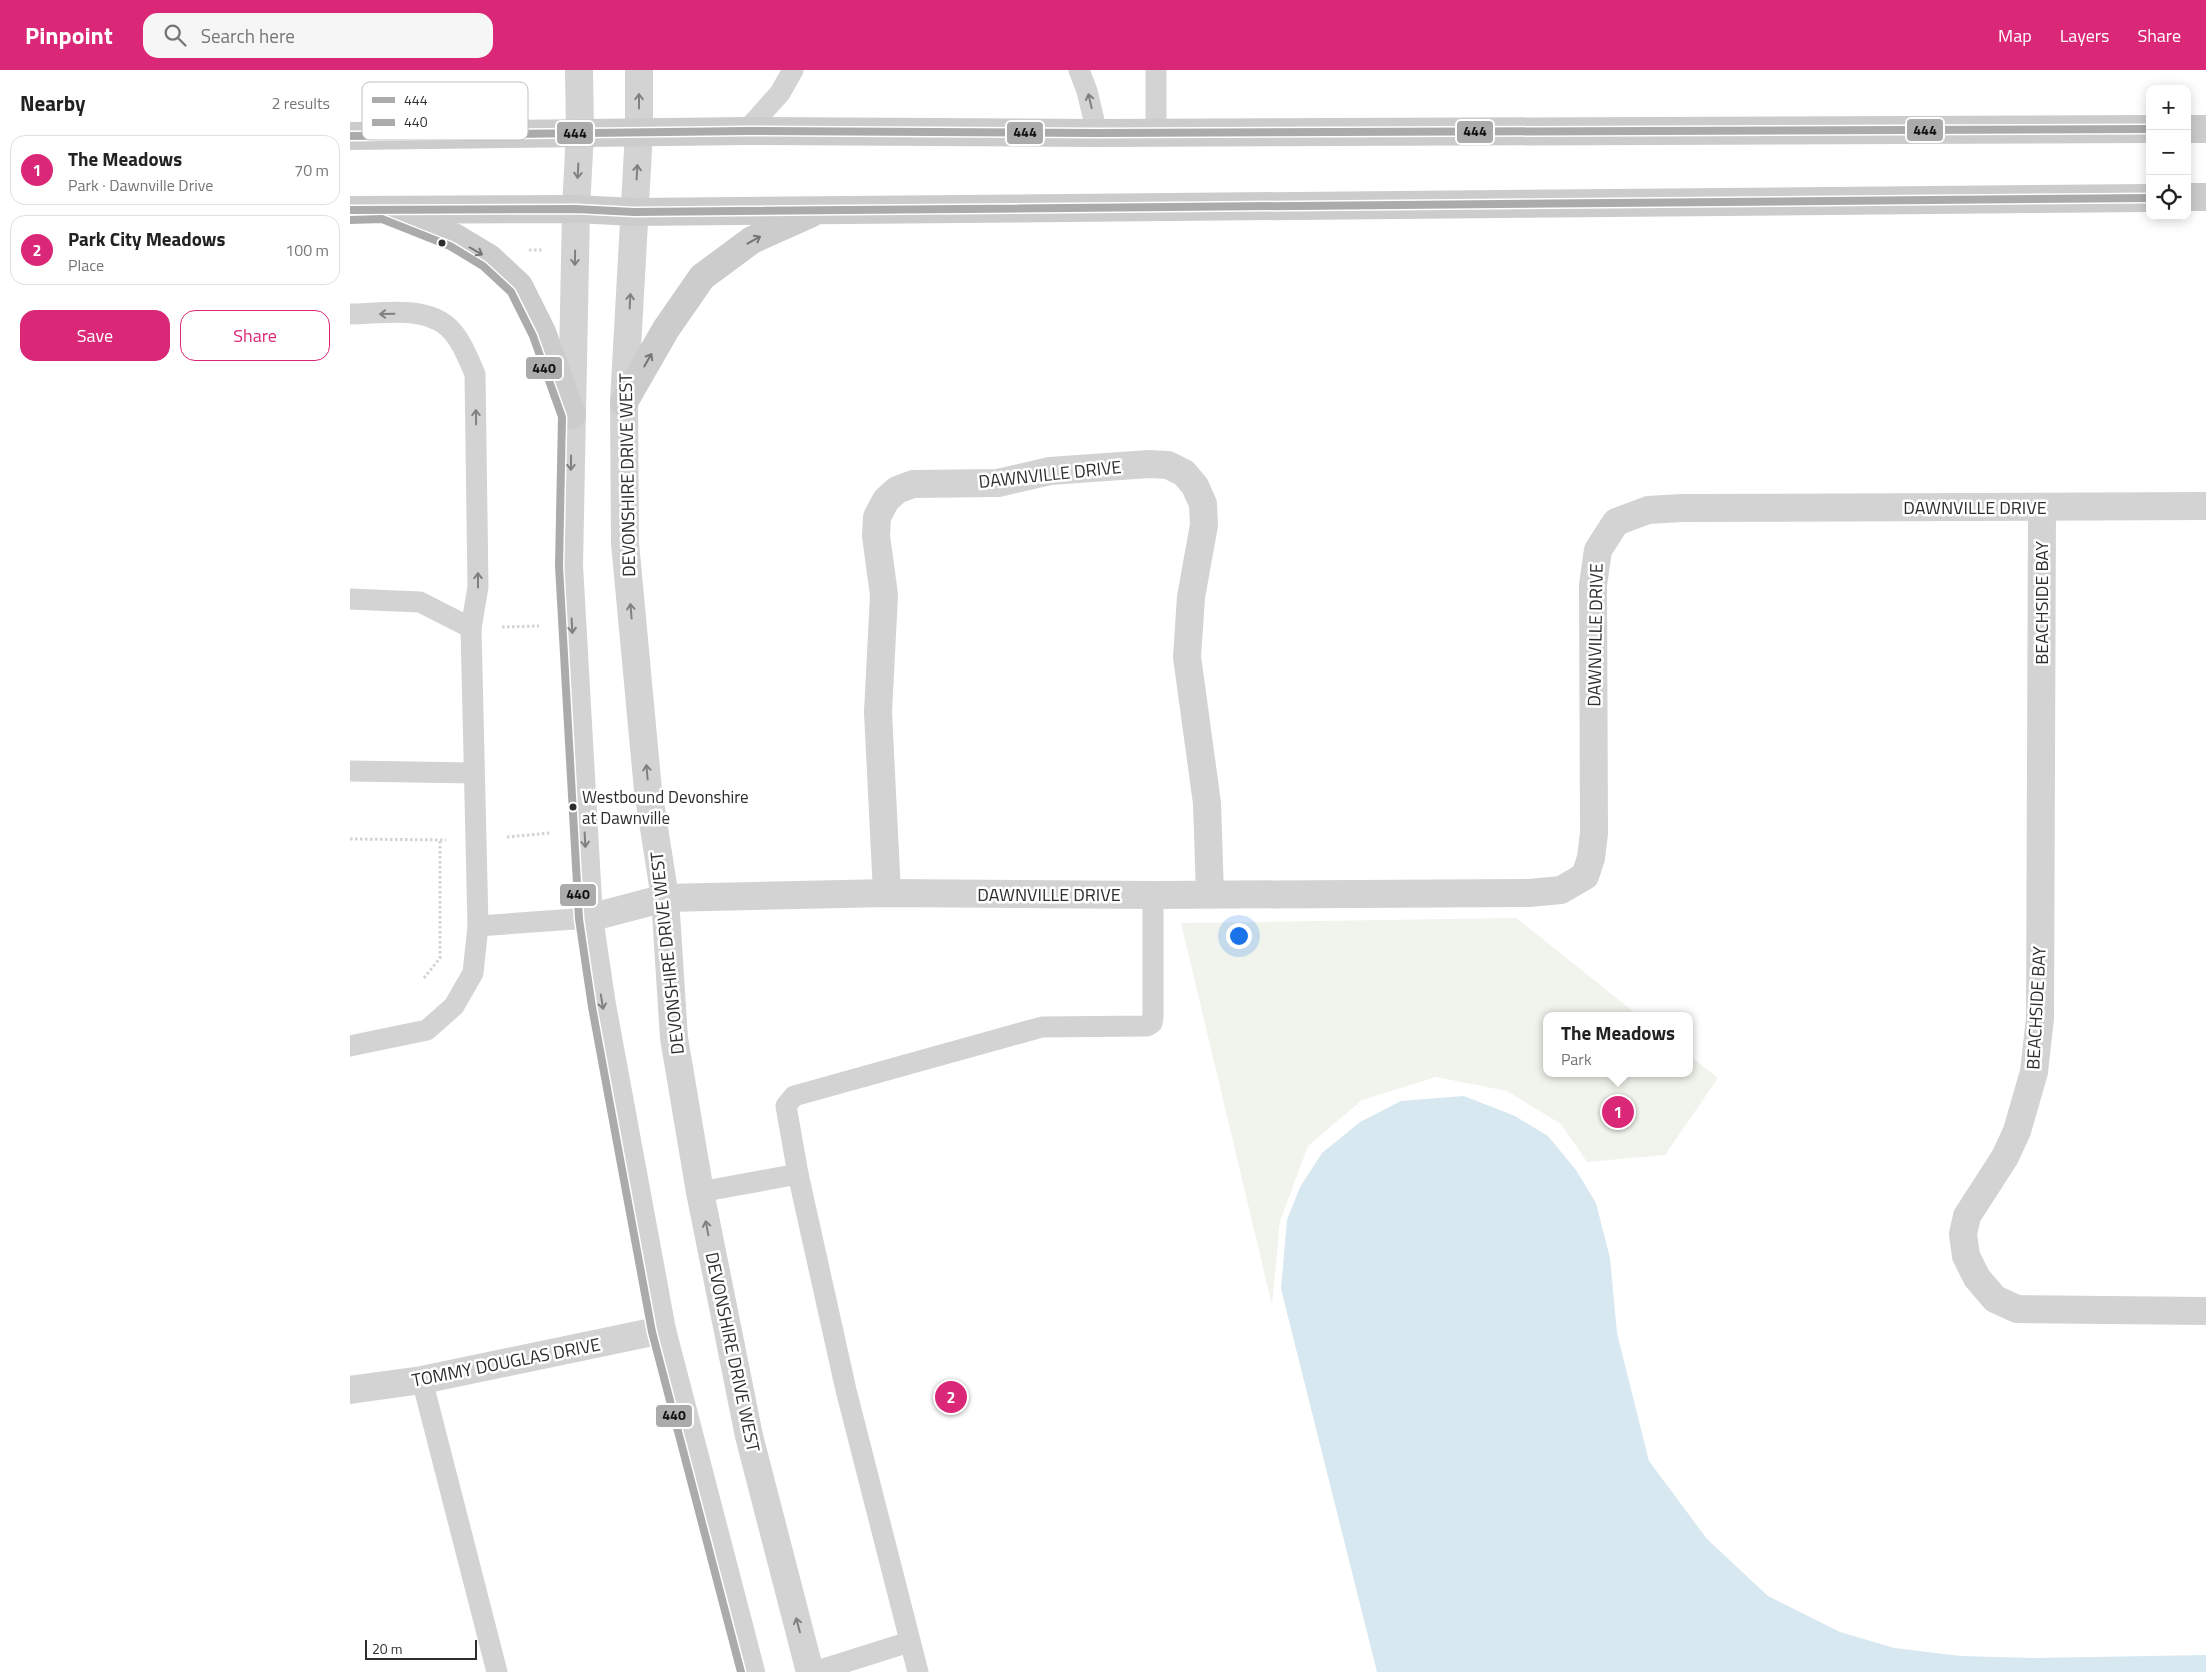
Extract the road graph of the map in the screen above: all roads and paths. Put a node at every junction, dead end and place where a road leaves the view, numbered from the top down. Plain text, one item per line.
1 (579, 70) edge
2 (639, 70) edge
3 (793, 70) edge
4 (1079, 70) edge
5 (1156, 70) edge
6 (2206, 128) edge
7 (2146, 129) edge
8 (2191, 129) edge
9 (746, 131) junction
10 (580, 132) junction
11 (639, 132) junction
12 (528, 133) edge
13 (1097, 133) junction
14 (1156, 133) junction
15 (2191, 197) edge
16 (2206, 197) edge
17 (2146, 198) edge
18 (384, 209) junction
19 (576, 209) junction
20 (350, 210) edge
21 (819, 210) junction
22 (634, 212) junction
23 (350, 314) edge
24 (624, 402) junction
25 (572, 415) junction
26 (2206, 506) edge
27 (2042, 507) junction
28 (350, 600) edge
29 (542, 626) dead end
30 (471, 628) junction
31 (350, 771) edge
32 (474, 773) junction
33 (440, 840) dead end
34 (887, 893) junction
35 (1210, 894) junction
36 (1153, 895) junction
37 (665, 898) junction
38 (589, 918) junction
39 (478, 926) junction
40 (424, 978) dead end
41 (350, 1046) edge
42 (798, 1174) junction
43 (700, 1192) junction
44 (2206, 1311) edge
45 (662, 1330) junction
46 (422, 1380) junction
47 (350, 1390) edge
48 (910, 1642) junction
49 (497, 1672) edge
50 (751, 1672) edge
51 (812, 1672) edge
52 (918, 1672) edge

1 - 10 street
11 -> 2 street, DEVONSHIRE DRIVE WEST
3 - 9 lane
13 -> 4 lane
5 - 14 lane
6 - 8 main road
7 - 14 main road
9 - 11 main road
9 - 13 main road
10 - 11 main road
10 - 12 main road
10 -> 19 street
22 -> 11 street, DEVONSHIRE DRIVE WEST
13 - 14 main road
15 - 16 main road
17 - 21 main road
18 - 19 main road
18 - 20 main road
18 -> 25 main road
19 - 22 main road
19 -> 25 street
21 - 22 main road
24 -> 21 main road
24 -> 22 street, DEVONSHIRE DRIVE WEST
30 -> 23 lane
37 -> 24 street, DEVONSHIRE DRIVE WEST
25 -> 38 street
26 - 27 street, DAWNVILLE DRIVE
27 - 35 street, DAWNVILLE DRIVE
27 - 44 street, BEACHSIDE BAY
28 - 30 lane
29 - 30 path
30 - 32 lane
31 - 32 lane
32 - 39 lane
33 - 40 path
34 - 35 street, DAWNVILLE DRIVE
34 - 36 street, DAWNVILLE DRIVE
34 - 37 street, DAWNVILLE DRIVE
35 - 36 street, DAWNVILLE DRIVE
36 - 42 lane
37 - 38 street, DAWNVILLE DRIVE
37 - 43 street, DEVONSHIRE DRIVE WEST
38 - 39 lane
38 -> 45 street
39 - 41 lane
42 - 43 lane
42 - 48 lane
51 -> 43 street, DEVONSHIRE DRIVE WEST
45 - 46 street, TOMMY DOUGLAS DRIVE
45 - 50 street
46 - 47 street, TOMMY DOUGLAS DRIVE
46 - 49 lane
48 - 51 lane
48 - 52 lane

